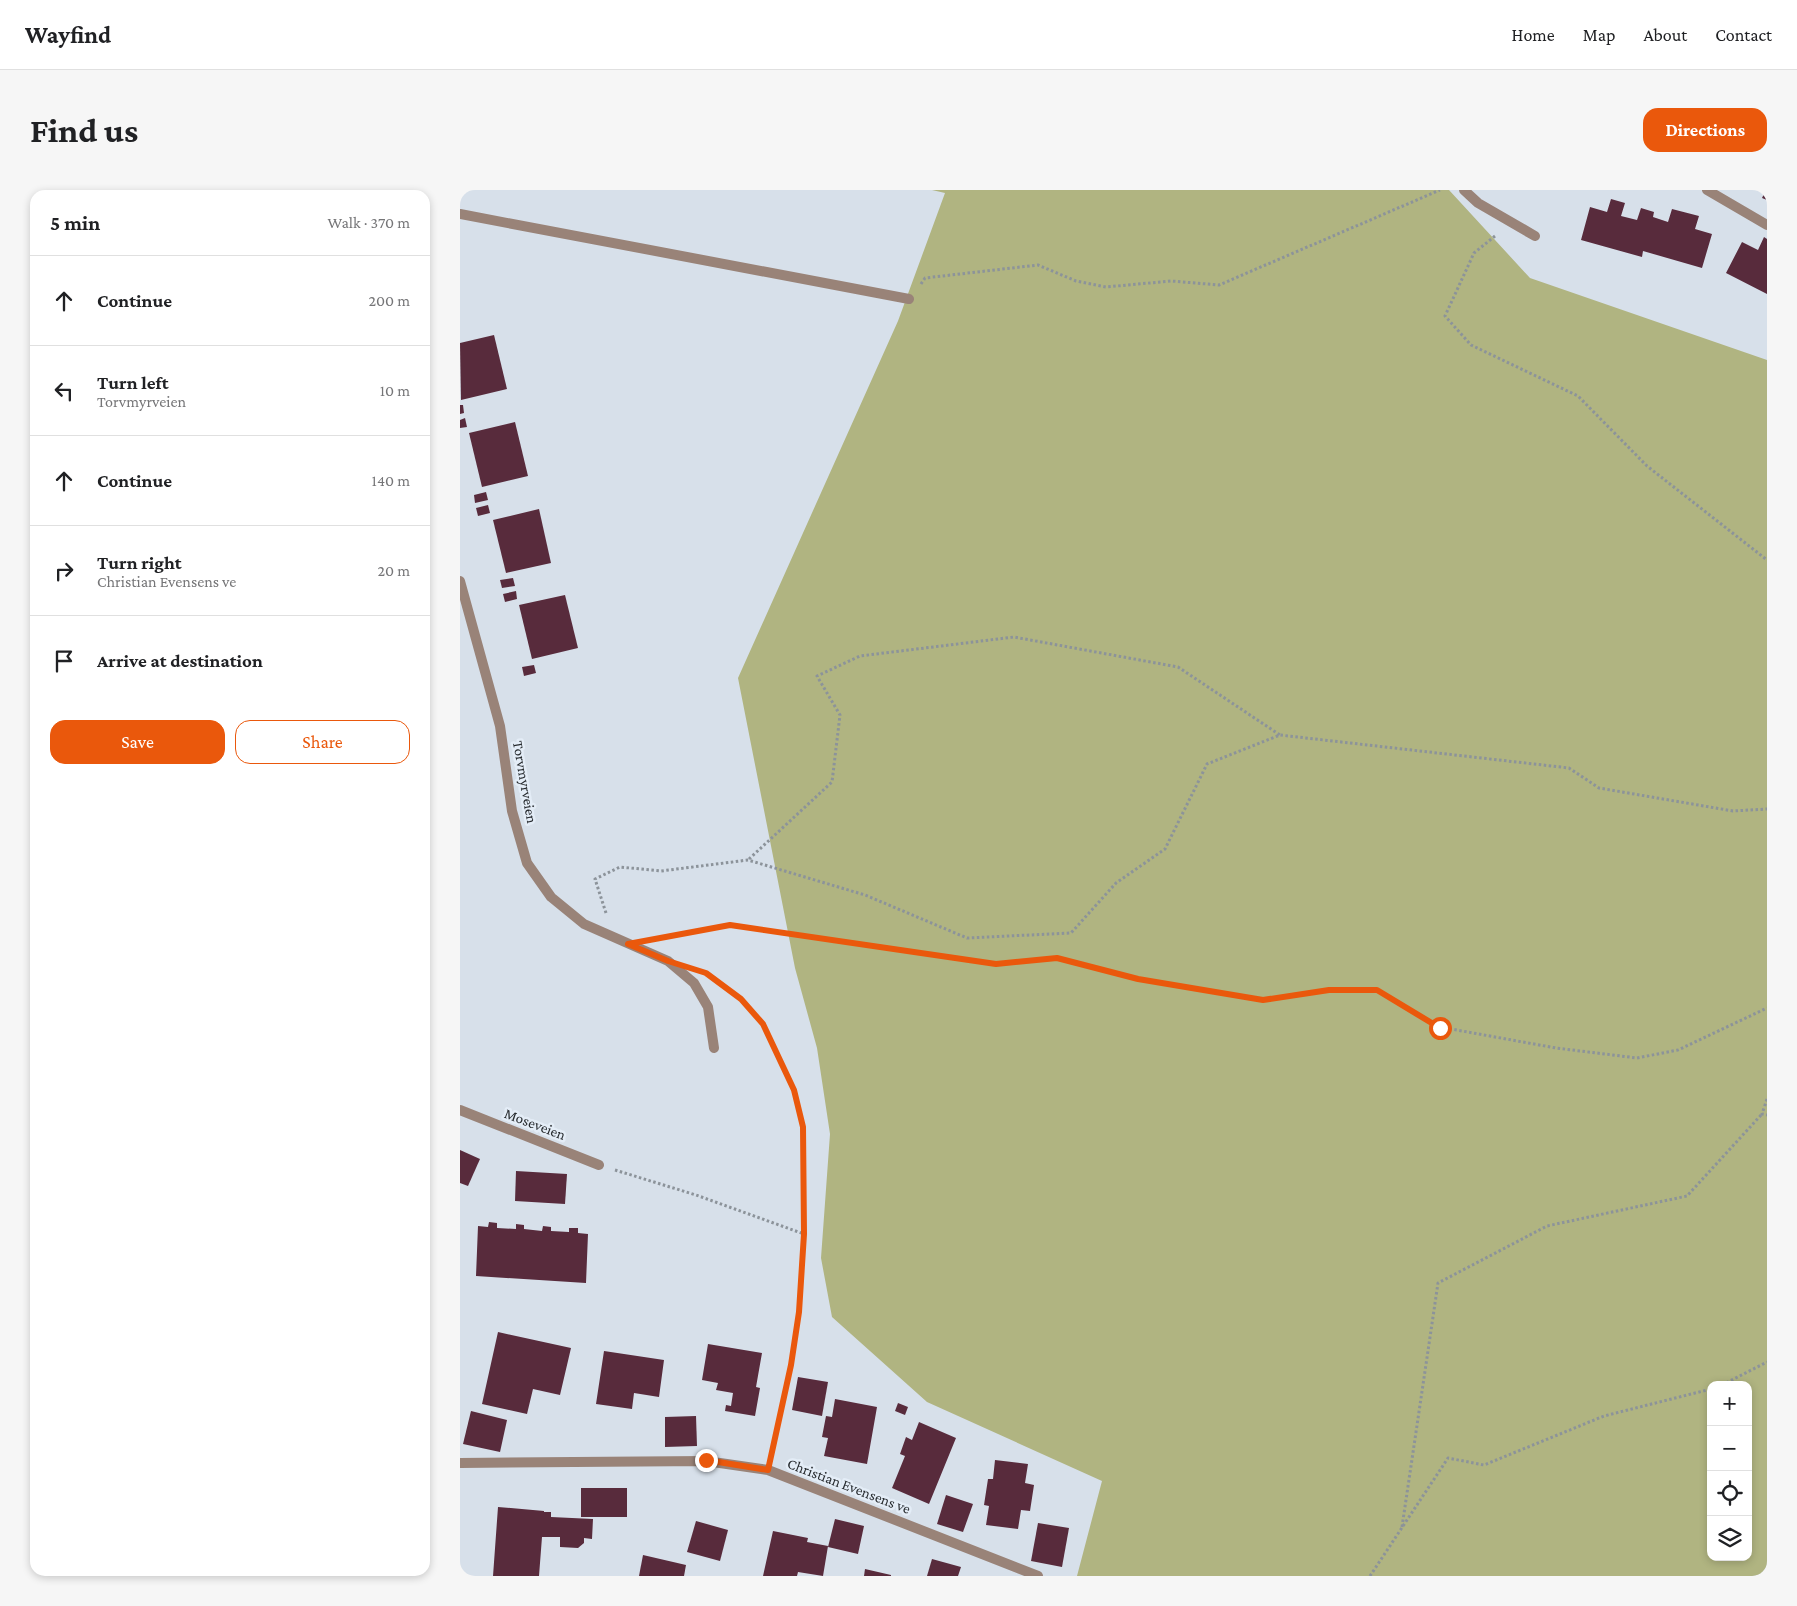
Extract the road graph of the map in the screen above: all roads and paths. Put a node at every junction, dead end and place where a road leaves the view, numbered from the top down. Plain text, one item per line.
1 (1440, 190) edge
2 (1464, 190) edge
3 (1707, 190) edge
4 (460, 214) edge
5 (1512, 222) junction
6 (1767, 225) edge
7 (1535, 236) dead end
8 (909, 299) joint
9 (1767, 560) edge
10 (460, 581) edge
11 (1280, 735) junction
12 (1767, 809) edge
13 (748, 860) junction
14 (613, 937) junction
15 (628, 944) junction
16 (713, 978) dead end
17 (1767, 1008) edge
18 (714, 1048) dead end
19 (1767, 1099) edge
20 (460, 1110) edge
21 (1762, 1114) junction
22 (1767, 1115) edge
23 (599, 1165) joint
24 (804, 1234) junction
25 (1767, 1362) edge
26 (1730, 1381) edge
27 (1707, 1390) edge
28 (460, 1463) edge
29 (768, 1470) junction
30 (1402, 1527) junction
31 (1038, 1576) edge
32 (1370, 1576) edge

1 - 8 path
2 - 5 street
3 - 6 street
4 - 8 street
5 - 7 street
5 - 9 path
10 - 14 street, Torvmyrveien
11 - 12 path
11 - 13 path
11 - 13 path
13 - 14 path
14 - 15 street, Torvmyrveien
15 - 17 path
15 - 18 street, Torvmyrveien
16 - 24 path
19 - 21 path
20 - 23 street, Moseveien
21 - 22 path
21 - 30 path
23 - 24 path
24 - 29 path
25 - 26 path
27 - 30 path
28 - 29 street, Christian Evensens ve
29 - 31 street, Christian Evensens ve
30 - 32 path

